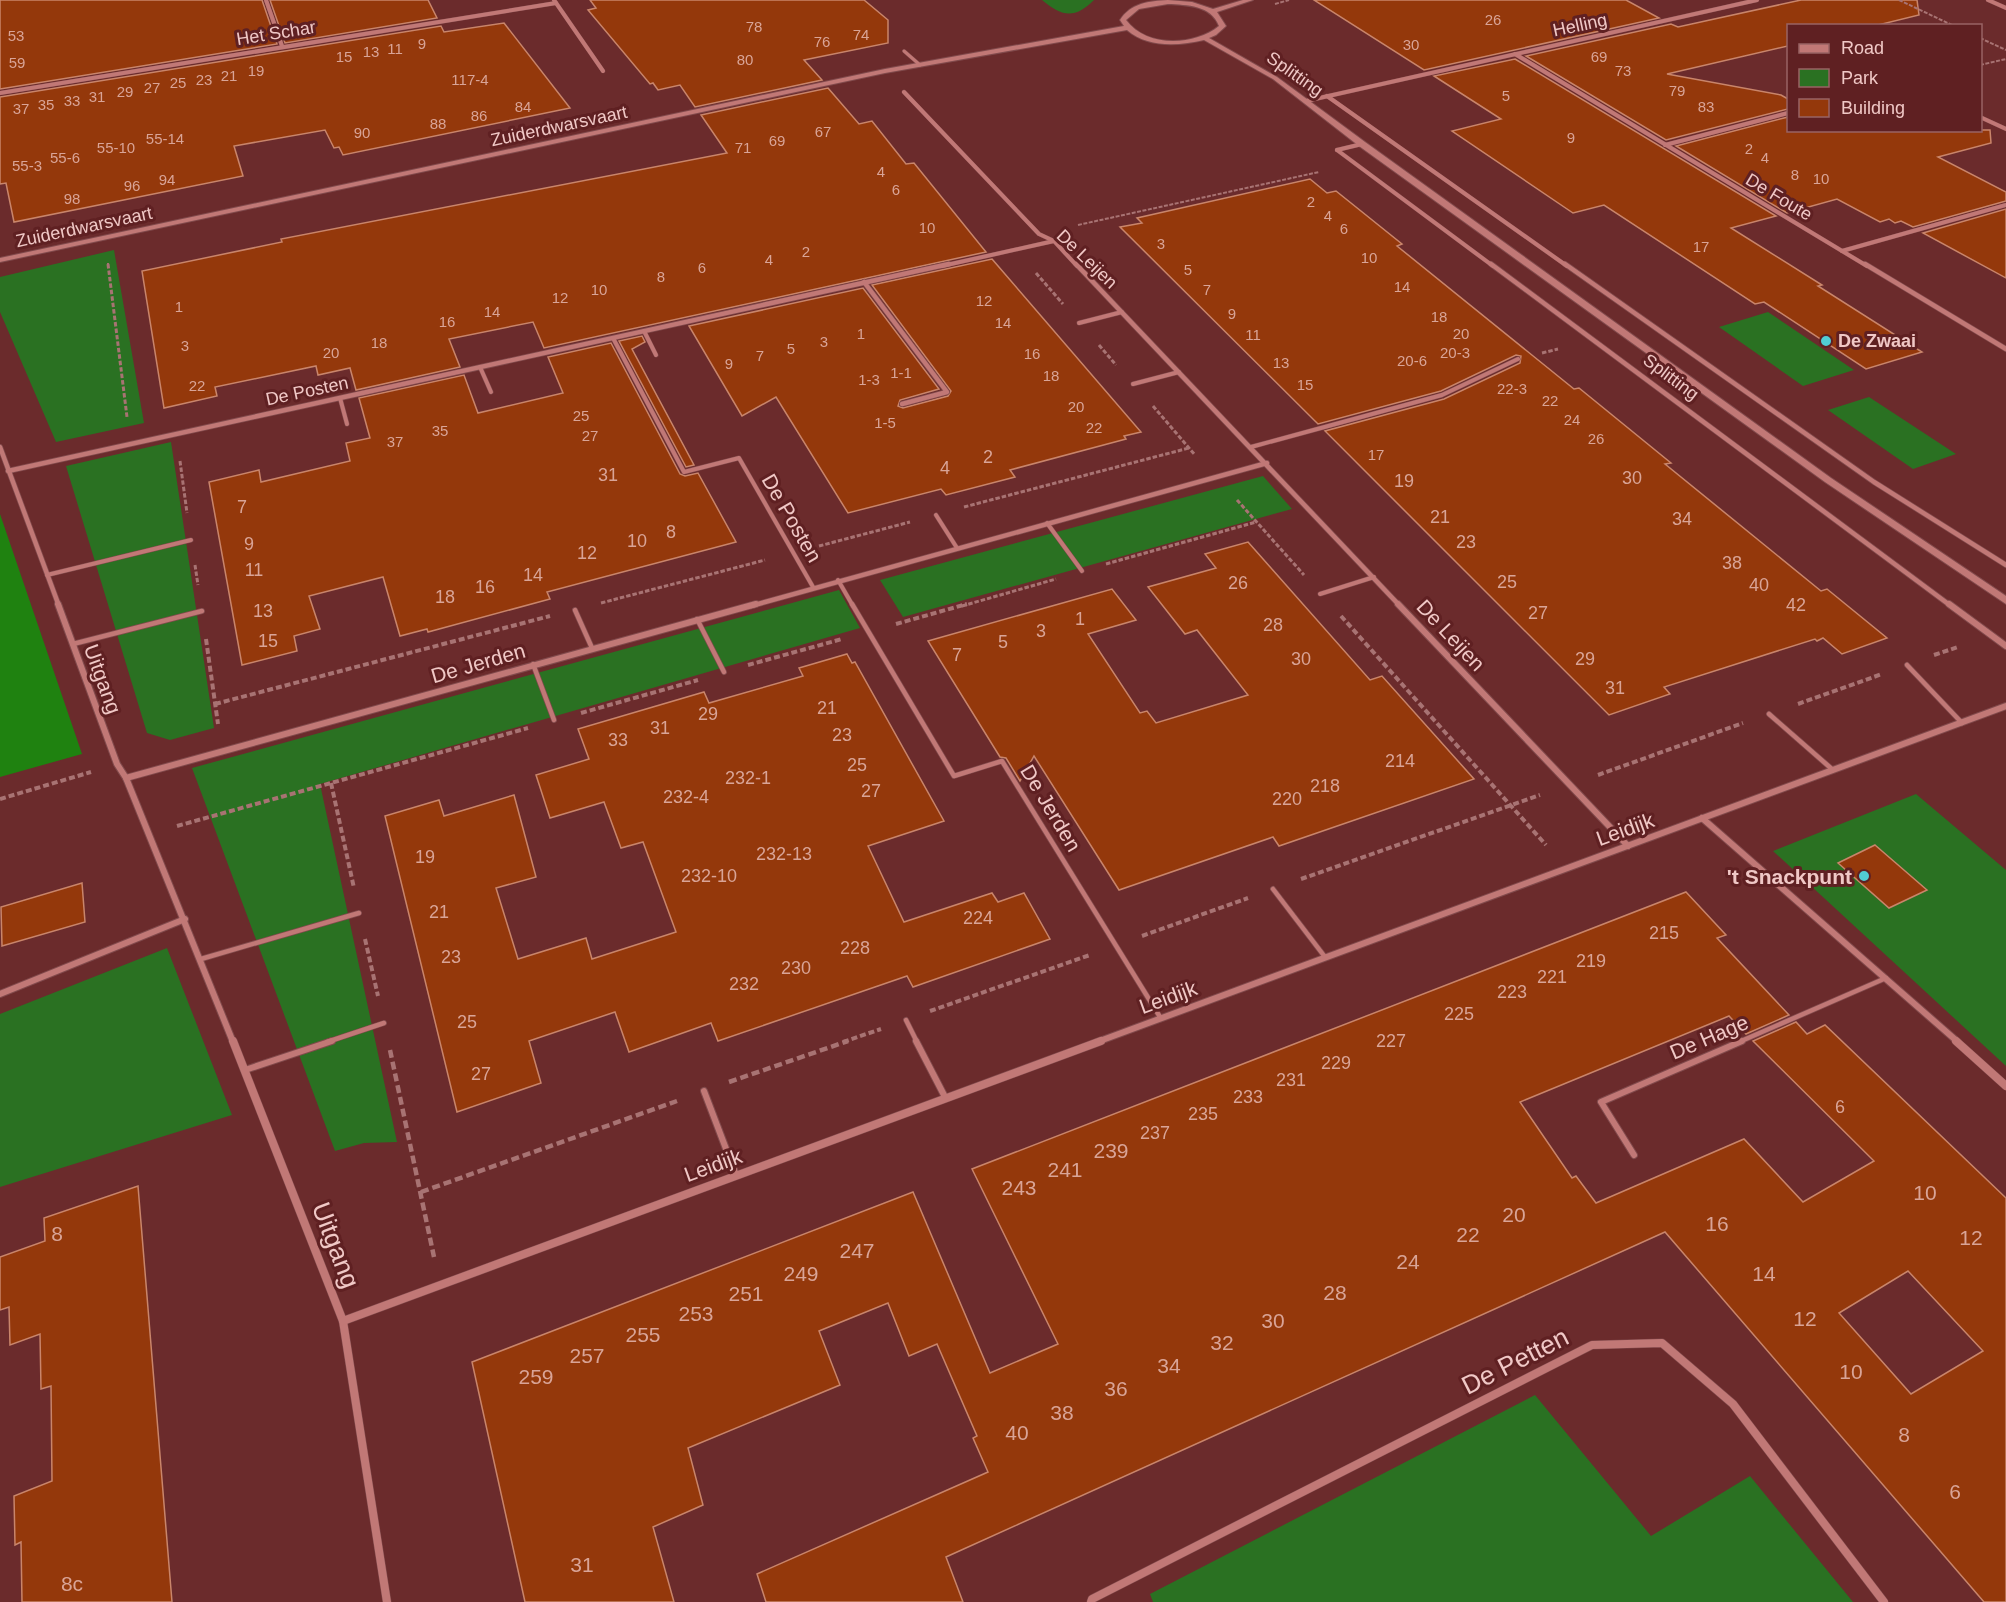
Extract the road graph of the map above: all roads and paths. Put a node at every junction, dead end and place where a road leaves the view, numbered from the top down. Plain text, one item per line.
1 (266, 0) edge
2 (1250, 0) edge
3 (1757, 0) edge
4 (1899, 0) edge
5 (1988, 0) edge
6 (555, 1) edge
7 (1150, 2) edge
8 (2006, 8) edge
9 (1213, 11) junction
10 (1950, 24) edge
11 (1126, 28) junction
12 (1205, 38) junction
13 (1982, 39) edge
14 (282, 46) junction
15 (2006, 50) edge
16 (904, 51) dead end
17 (1515, 54) junction
18 (2006, 59) edge
19 (920, 65) junction
20 (1982, 65) edge
21 (603, 71) dead end
22 (904, 92) dead end
23 (0, 93) edge
24 (1327, 96) junction
25 (1306, 101) junction
26 (1787, 113) edge
27 (1982, 118) edge
28 (2006, 129) edge
29 (1362, 144) junction
30 (1665, 145) junction
31 (1354, 164) junction
32 (2006, 205) edge
33 (1039, 234) junction
34 (104, 238) junction
35 (1054, 241) junction
36 (1015, 250) junction
37 (1842, 251) junction
38 (0, 260) edge
39 (864, 282) junction
40 (1122, 312) junction
41 (1079, 322) junction
42 (644, 331) junction
43 (613, 338) junction
44 (2006, 349) edge
45 (656, 355) dead end
46 (1518, 359) dead end
47 (480, 367) junction
48 (1179, 372) junction
49 (1133, 384) junction
50 (491, 392) dead end
51 (340, 398) junction
52 (902, 404) dead end
53 (348, 424) dead end
54 (130, 444) junction
55 (0, 447) edge
56 (1251, 447) junction
57 (1267, 464) junction
58 (8, 471) junction
59 (1216, 477) junction
60 (936, 515) junction
61 (1047, 523) junction
62 (191, 540) dead end
63 (957, 548) junction
64 (793, 553) junction
65 (2006, 565) edge
66 (1082, 571) dead end
67 (47, 575) junction
68 (1374, 577) junction
69 (838, 580) junction
70 (813, 587) junction
71 (1320, 594) junction
72 (2006, 601) edge
73 (575, 610) junction
74 (202, 611) dead end
75 (696, 619) junction
76 (869, 632) junction
77 (73, 644) junction
78 (2006, 646) edge
79 (592, 648) junction
80 (533, 664) junction
81 (1906, 665) dead end
82 (724, 672) junction
83 (215, 704) dead end
84 (2006, 706) edge
85 (1769, 714) dead end
86 (554, 720) junction
87 (1962, 723) junction
88 (117, 764) junction
89 (1833, 770) junction
90 (126, 777) junction
91 (0, 799) edge
92 (1510, 805) junction
93 (1702, 818) junction
94 (150, 834) junction
95 (1628, 846) junction
96 (1566, 868) junction
97 (1273, 889) junction
98 (359, 913) dead end
99 (185, 919) junction
100 (1116, 946) junction
101 (1325, 957) junction
102 (201, 959) junction
103 (1887, 978) junction
104 (0, 994) edge
105 (1160, 1017) junction
106 (906, 1020) junction
107 (384, 1023) dead end
108 (245, 1070) junction
109 (2006, 1086) edge
110 (704, 1091) junction
111 (945, 1096) junction
112 (1634, 1155) dead end
113 (735, 1174) junction
114 (421, 1192) dead end
115 (343, 1321) junction
116 (387, 1602) edge
117 (1091, 1602) edge
118 (1884, 1602) edge

1 - 14 street
2 - 9 main road
3 - 17 street, Helling
4 - 10 path
5 - 8 street
6 - 14 street, Het Schar
6 - 21 street
7 - 9 main road
7 - 11 main road
9 - 12 main road
11 - 12 main road
11 - 19 main road, Zuiderdwarsvaart
12 - 25 main road, Splitting
13 - 15 path
14 - 23 street, Het Schar
16 - 19 lane
17 - 24 street, Helling
17 - 30 street
18 - 20 path
19 - 34 main road, Zuiderdwarsvaart
22 - 33 street, De Leijen
24 - 25 street, Helling
24 - 65 street, Splitting
25 - 29 main road, Splitting
26 - 30 street
27 - 28 street
29 - 31 street, Splitting
29 - 72 main road, Splitting
30 - 37 street, De Foute
31 - 33 path
31 - 78 street, Splitting
32 - 37 street
33 - 35 street, De Leijen
34 - 38 main road, Zuiderdwarsvaart
34 - 54 path
35 - 36 street, De Posten
35 - 40 street, De Leijen
36 - 39 street, De Posten
36 - 41 path
37 - 44 street
39 - 42 street, De Posten
39 - 52 street
40 - 41 lane
40 - 48 street, De Leijen
41 - 49 path
42 - 43 street, De Posten
42 - 45 lane
43 - 47 street, De Posten
43 - 64 lane, De Posten
46 - 56 lane
47 - 50 lane
47 - 51 street, De Posten
48 - 49 lane
48 - 56 street, De Leijen
49 - 60 path
51 - 53 lane
51 - 54 street, De Posten
54 - 58 street, De Posten
55 - 58 street, Uitgang
56 - 57 street, De Leijen
57 - 59 street, De Jerden
57 - 68 street, De Leijen
58 - 67 street, Uitgang
59 - 61 street, De Jerden
59 - 71 path
60 - 63 lane
60 - 64 path
61 - 63 street, De Jerden
61 - 66 lane
62 - 67 lane
63 - 69 street, De Jerden
64 - 70 lane, De Posten
64 - 73 path
67 - 77 street, Uitgang
68 - 71 lane
68 - 95 street, De Leijen
69 - 70 street, De Jerden
69 - 76 lane, De Jerden
70 - 75 street, De Jerden
71 - 92 path
73 - 79 lane
73 - 83 path
74 - 77 lane
75 - 79 street, De Jerden
75 - 82 lane
76 - 82 path
76 - 100 lane, De Jerden
77 - 88 street, Uitgang
79 - 80 street, De Jerden
80 - 86 lane
80 - 90 street, De Jerden
81 - 87 lane
82 - 86 path
84 - 87 street, Leidijk
85 - 89 lane
86 - 94 path
87 - 89 street, Leidijk
88 - 90 street, Uitgang
88 - 91 path
89 - 93 street, Leidijk
90 - 94 street, Uitgang
92 - 96 path
92 - 97 path
93 - 95 street, Leidijk
93 - 103 street
94 - 99 street, Uitgang
95 - 96 street, Leidijk
96 - 101 street, Leidijk
97 - 100 path
97 - 101 lane
98 - 102 lane
99 - 102 street, Uitgang
99 - 104 street
100 - 105 lane, De Jerden
100 - 106 path
101 - 105 street, Leidijk
102 - 108 street, Uitgang
103 - 109 street
103 - 112 lane, De Hage
105 - 111 street, Leidijk
106 - 110 path
106 - 111 lane
107 - 108 lane
108 - 115 street, Uitgang
110 - 113 lane
110 - 114 path
111 - 113 street, Leidijk
113 - 115 street, Leidijk
115 - 116 street, Uitgang
117 - 118 street, De Petten

